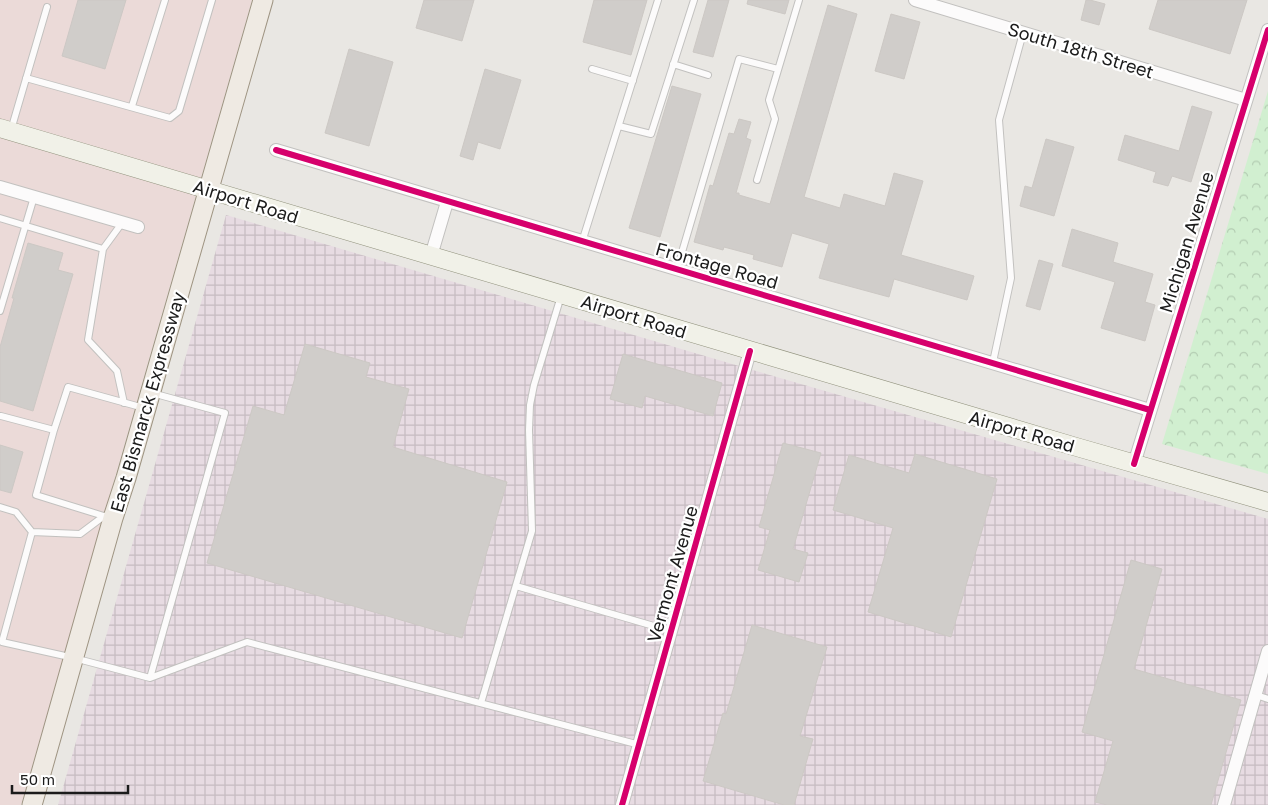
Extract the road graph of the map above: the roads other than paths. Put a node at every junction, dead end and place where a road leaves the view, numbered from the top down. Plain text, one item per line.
1 (165, 0) edge
2 (212, 0) edge
3 (263, 0) edge
4 (658, 0) edge
5 (694, 0) edge
6 (799, 0) edge
7 (915, 0) edge
8 (47, 7) dead end
9 (1268, 30) edge
10 (1023, 33) junction
11 (673, 64) junction
12 (592, 69) dead end
13 (778, 69) junction
14 (708, 74) dead end
15 (26, 78) junction
16 (633, 81) junction
17 (1246, 100) junction
18 (132, 106) junction
19 (619, 126) junction
20 (5, 130) edge
21 (276, 150) dead end
22 (757, 180) dead end
23 (0, 187) edge
24 (208, 190) junction
25 (34, 197) junction
26 (447, 202) junction
27 (0, 218) edge
28 (122, 223) junction
29 (25, 226) junction
30 (138, 227) dead end
31 (582, 242) junction
32 (103, 249) junction
33 (431, 256) junction
34 (677, 269) junction
35 (562, 294) junction
36 (0, 311) edge
37 (750, 351) junction
38 (993, 362) junction
39 (148, 400) junction
40 (124, 402) junction
41 (1150, 410) junction
42 (1, 416) edge
43 (54, 430) junction
44 (1134, 464) junction
45 (1268, 502) edge
46 (0, 507) edge
47 (108, 517) junction
48 (32, 532) junction
49 (516, 586) junction
50 (671, 632) junction
51 (1, 644) edge
52 (1268, 651) edge
53 (74, 658) junction
54 (150, 678) junction
55 (1262, 697) edge
56 (481, 703) junction
57 (640, 745) junction
58 (32, 805) edge
59 (622, 805) edge
60 (1224, 805) edge

1 - 18 lane
2 - 18 lane
3 - 24 main road, East Bismarck Expressway
4 - 16 lane
5 - 11 lane
6 - 13 lane
7 - 10 street, South 18th Street
8 - 15 lane
9 - 17 street, Michigan Avenue
10 - 17 street, South 18th Street
10 - 38 lane
11 - 14 lane
11 - 19 lane
12 - 16 lane
13 - 22 lane
13 - 34 lane
15 - 18 lane
15 - 20 lane
16 - 19 lane
17 - 41 street, Michigan Avenue
19 - 31 lane
20 - 24 main road, Airport Road
21 - 26 street, Frontage Road
23 - 25 street
24 - 33 main road, Airport Road
24 - 39 main road, East Bismarck Expressway
25 - 28 street
25 - 29 lane
26 - 31 street, Frontage Road
26 - 33 street
27 - 29 lane
28 - 30 street
28 - 32 lane
29 - 32 lane
29 - 36 lane
31 - 34 street, Frontage Road
32 - 40 lane
33 - 35 main road, Airport Road
34 - 38 street, Frontage Road
35 - 37 main road, Airport Road
35 - 49 lane
37 - 44 main road, Airport Road
37 - 50 street, Vermont Avenue
38 - 41 street, Frontage Road
39 - 40 lane
39 - 47 main road, East Bismarck Expressway
39 - 54 lane
40 - 43 lane
41 - 44 street, Michigan Avenue
42 - 43 lane
43 - 47 lane
44 - 45 main road, Airport Road
46 - 48 lane
47 - 48 lane
47 - 53 main road, East Bismarck Expressway
48 - 51 lane
49 - 50 lane
49 - 56 lane
50 - 57 street, Vermont Avenue
51 - 53 lane
52 - 55 street
53 - 54 lane
53 - 58 main road, East Bismarck Expressway
54 - 56 lane
55 - 60 street
56 - 57 lane
57 - 59 street, Vermont Avenue

